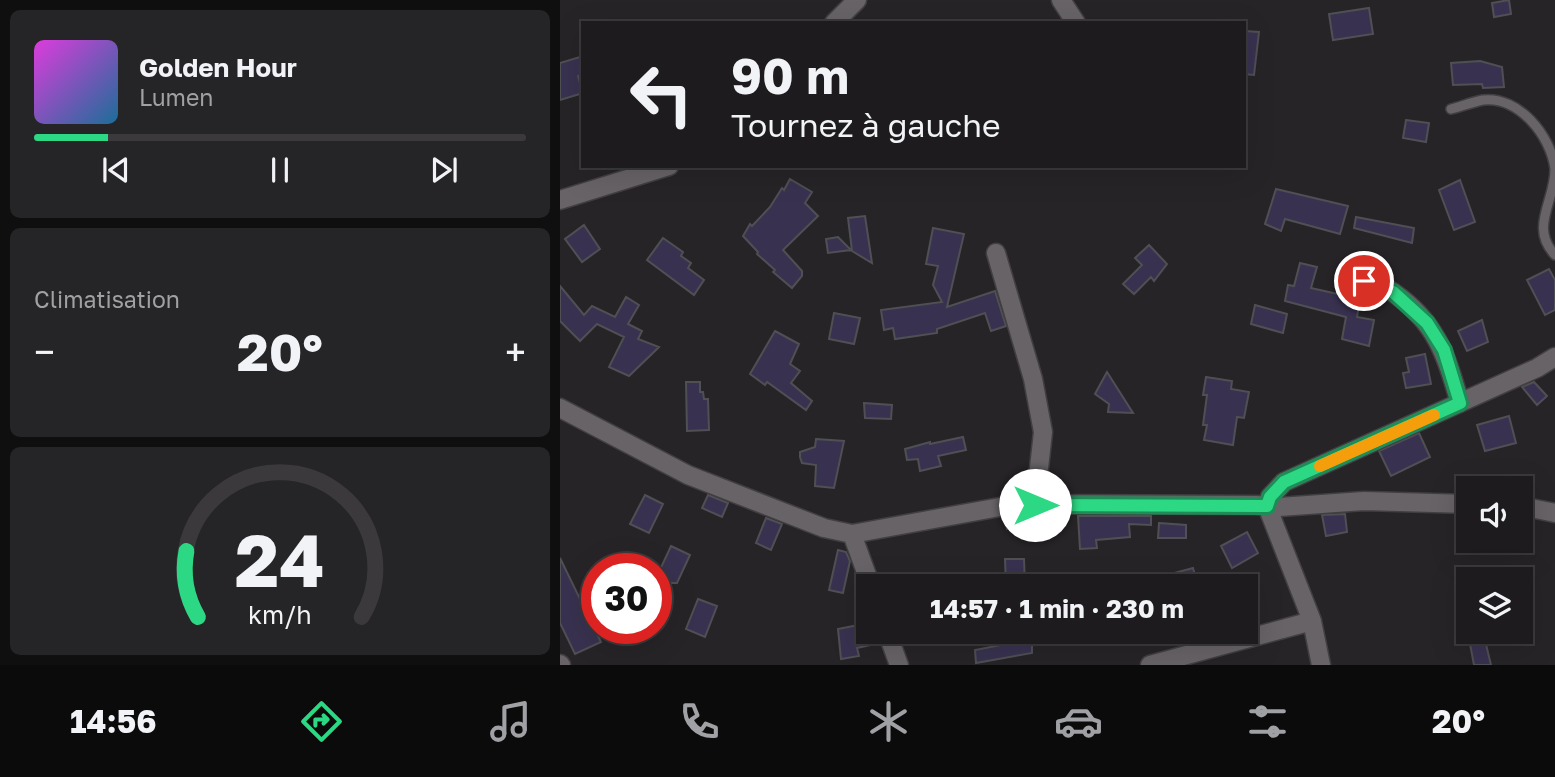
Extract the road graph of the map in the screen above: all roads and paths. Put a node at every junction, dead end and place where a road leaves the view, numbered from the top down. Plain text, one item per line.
1 (858, 0) edge
2 (1060, 0) edge
3 (836, 21) edge
4 (1075, 21) edge
5 (1451, 109) dead end
6 (663, 168) edge
7 (560, 200) edge
8 (996, 253) dead end
9 (1555, 256) edge
10 (1364, 281) dead end
11 (1555, 357) edge
12 (1460, 403) junction
13 (560, 408) edge
14 (1456, 503) edge
15 (1035, 505) junction
16 (1267, 506) junction
17 (1533, 508) edge
18 (1555, 513) edge
19 (852, 534) junction
20 (867, 574) edge
21 (1312, 621) junction
22 (891, 644) edge
23 (899, 665) edge
24 (1150, 665) edge
25 (1321, 665) edge

1 - 3 street
2 - 4 street
5 - 9 lane
6 - 7 street
8 - 15 street
10 - 12 street
11 - 12 street
12 - 16 street
13 - 19 street
14 - 16 street
15 - 16 street
15 - 19 street
16 - 21 street
17 - 18 street
19 - 20 street
21 - 24 street
21 - 25 street
22 - 23 street

